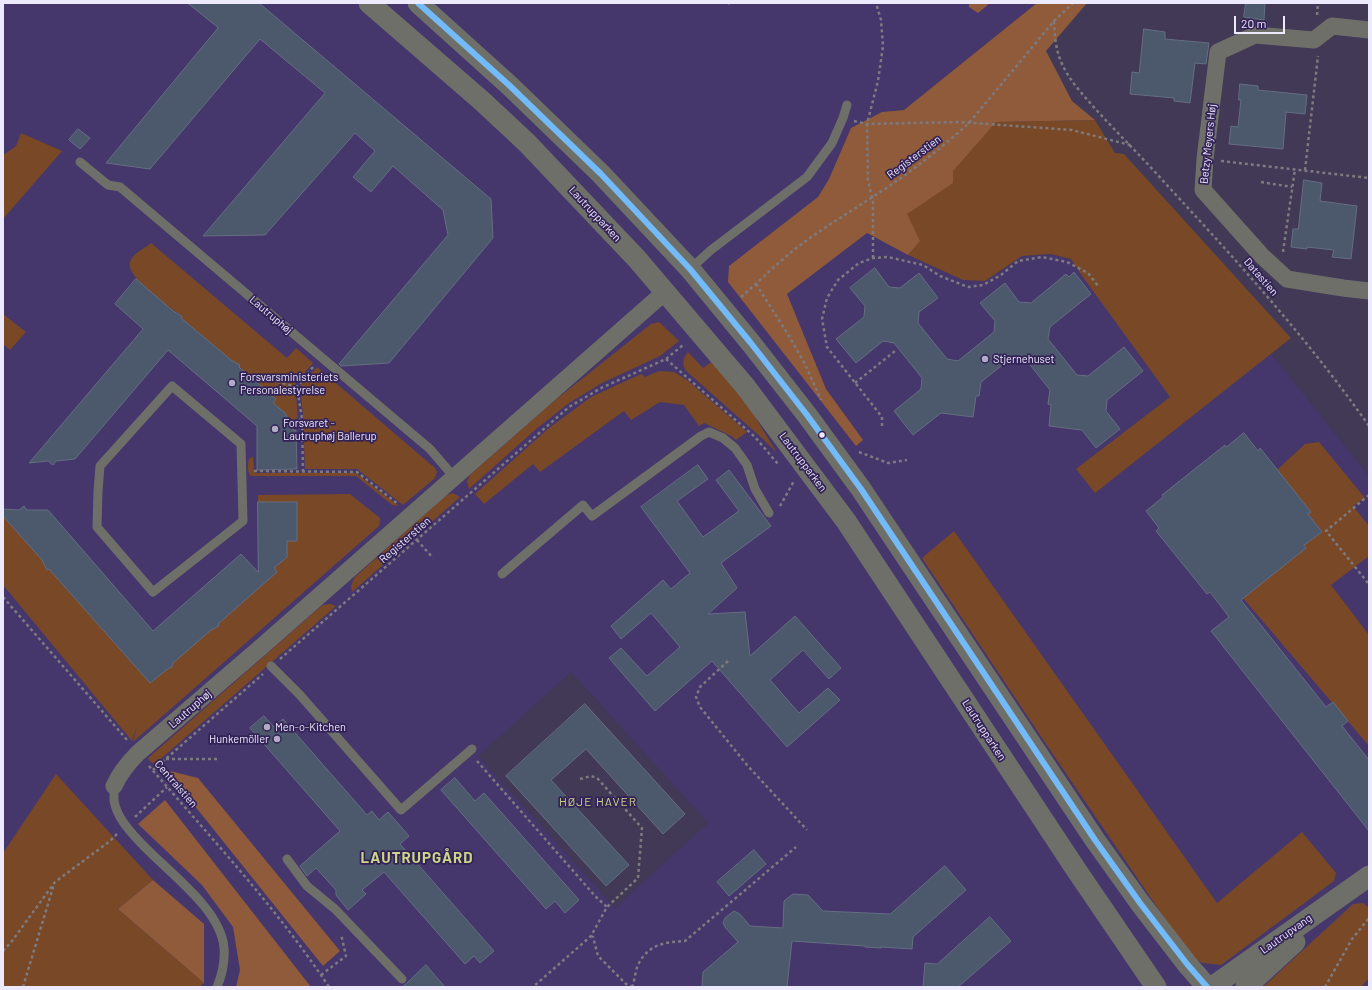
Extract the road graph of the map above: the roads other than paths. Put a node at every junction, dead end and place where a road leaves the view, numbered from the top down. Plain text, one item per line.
1 (369, 3) edge
2 (418, 3) edge
3 (1369, 30) edge
4 (847, 105) dead end
5 (80, 162) dead end
6 (690, 269) junction
7 (666, 291) junction
8 (1369, 291) edge
9 (454, 477) junction
10 (98, 491) joint
11 (769, 513) road end
12 (502, 574) dead end
13 (271, 666) road end
14 (471, 750) road end
15 (114, 786) joint
16 (286, 858) dead end
17 (1365, 879) edge
18 (402, 979) dead end
19 (217, 987) edge
20 (1156, 987) edge
21 (1207, 987) edge
22 (1212, 987) edge
23 (1246, 987) edge

1 - 7 street, Lautrupparken
2 - 6 street
3 - 8 street, Betzy Meyers Høj
4 - 6 lane
5 - 9 lane, Lautruphøj
6 - 7 street, Lautruphøj
6 - 21 street
7 - 9 street, Lautruphøj
7 - 20 street, Lautrupparken
9 - 15 street, Lautruphøj
10 - 10 lane
11 - 12 lane
13 - 14 lane
15 - 19 lane, Lautruphøj
16 - 18 lane
17 - 22 street, Lautrupvang
17 - 23 street, Lautrupvang

